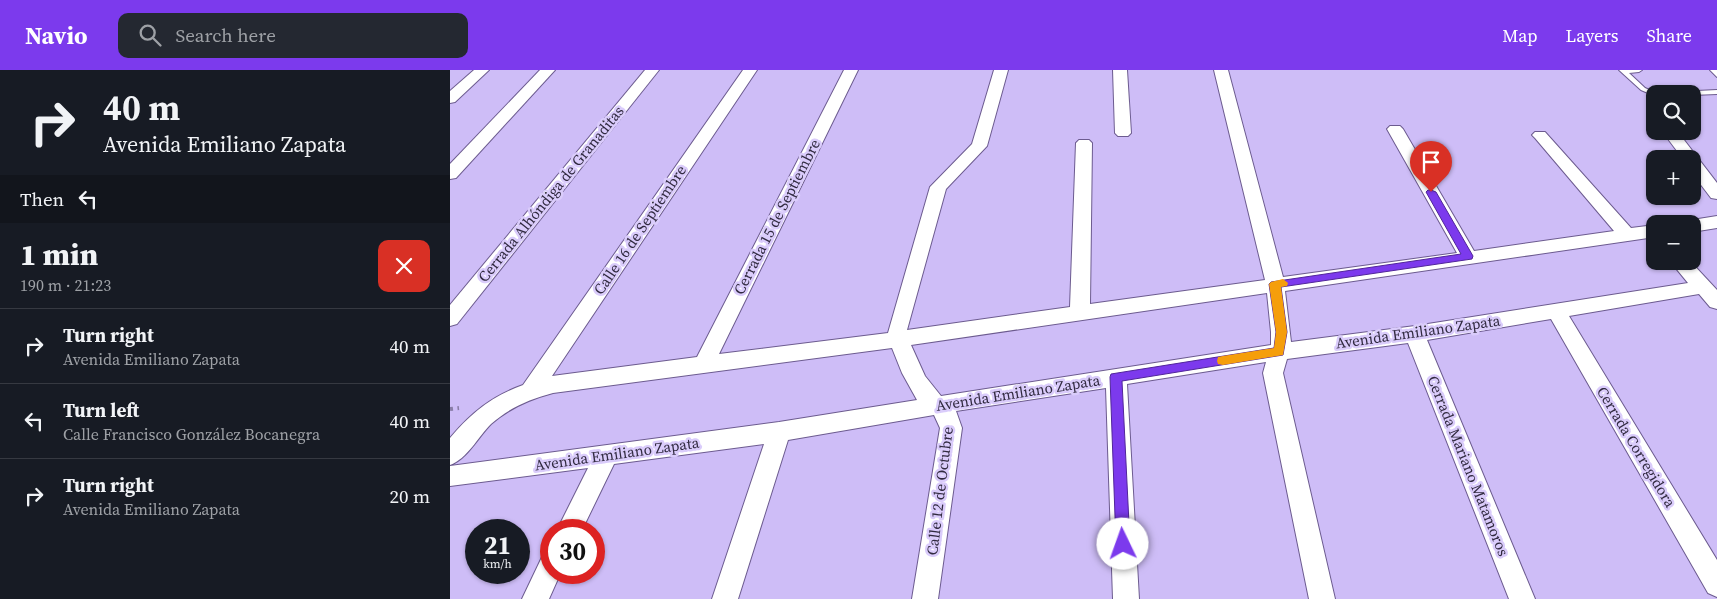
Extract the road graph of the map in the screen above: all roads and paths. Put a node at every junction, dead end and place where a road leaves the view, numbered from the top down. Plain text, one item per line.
1 (482, 70) edge
2 (548, 70) edge
3 (652, 70) edge
4 (750, 70) edge
5 (851, 70) edge
6 (1002, 70) edge
7 (1120, 70) edge
8 (1221, 70) edge
9 (1622, 70) edge
10 (1639, 70) edge
11 (1713, 70) edge
12 (1717, 75) edge
13 (1646, 90) edge
14 (1717, 92) edge
15 (1701, 93) edge
16 (450, 99) edge
17 (1394, 129) dead end
18 (1123, 132) dead end
19 (1540, 135) dead end
20 (1677, 140) edge
21 (1084, 143) dead end
22 (1684, 150) edge
23 (1701, 172) edge
24 (450, 174) edge
25 (1717, 194) edge
26 (1717, 222) edge
27 (1701, 225) edge
28 (1646, 233) edge
29 (1626, 234) junction
30 (1468, 256) junction
31 (1687, 270) edge
32 (1275, 284) junction
33 (1710, 294) edge
34 (1556, 310) junction
35 (1080, 314) junction
36 (450, 319) edge
37 (1415, 334) junction
38 (899, 339) junction
39 (1279, 352) junction
40 (703, 365) junction
41 (1116, 377) junction
42 (531, 390) junction
43 (940, 405) junction
44 (779, 432) junction
45 (450, 455) edge
46 (606, 456) junction
47 (450, 476) edge
48 (574, 519) edge
49 (542, 584) edge
50 (1717, 584) edge
51 (535, 599) edge
52 (725, 599) edge
53 (925, 599) edge
54 (1126, 599) edge
55 (1322, 599) edge
56 (1522, 599) edge

1 - 16 street
2 - 24 street
3 - 36 street, Cerrada Alhóndiga de Granaditas
4 - 42 street, Calle 16 de Septiembre
5 - 40 street, Cerrada 15 de Septiembre
6 - 38 street
7 - 18 street
8 - 32 street
9 - 10 lane
9 - 13 lane
11 - 12 lane
14 - 15 lane
17 - 30 street
19 - 29 street
20 - 22 street
21 - 35 street
23 - 25 street
26 - 27 street
28 - 29 street
29 - 30 street
30 - 32 street
31 - 33 street
32 - 35 street
32 - 39 street
33 - 34 street, Avenida Emiliano Zapata
34 - 37 street, Avenida Emiliano Zapata
34 - 50 street, Cerrada Corregidora
35 - 38 street
37 - 39 street, Avenida Emiliano Zapata
37 - 56 street, Cerrada Mariano Matamoros
38 - 40 street
38 - 43 street, Calle 12 de Octubre
39 - 41 street, Avenida Emiliano Zapata
39 - 55 street
40 - 42 street
41 - 43 street, Avenida Emiliano Zapata
41 - 54 street
42 - 45 street
43 - 44 street, Avenida Emiliano Zapata
43 - 53 street, Calle 12 de Octubre
44 - 46 street, Avenida Emiliano Zapata
44 - 52 street
46 - 47 street, Avenida Emiliano Zapata
46 - 48 street
49 - 51 street

